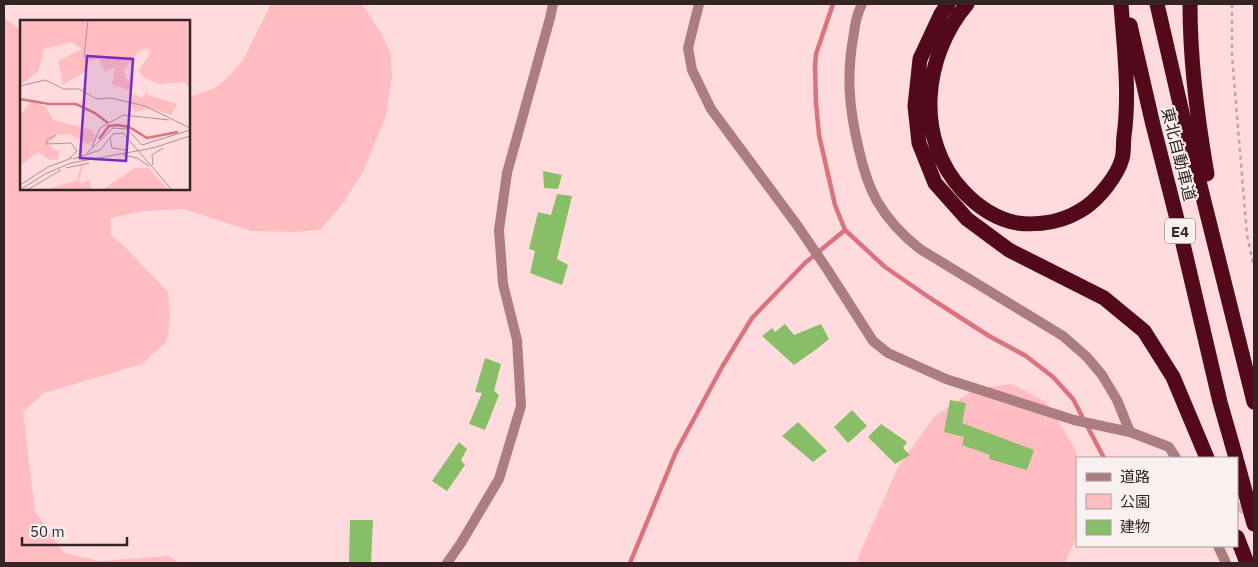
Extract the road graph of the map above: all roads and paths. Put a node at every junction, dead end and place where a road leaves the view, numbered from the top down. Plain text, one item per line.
1 (553, 4) edge
2 (699, 4) edge
3 (862, 4) edge
4 (948, 4) edge
5 (967, 4) edge
6 (1123, 4) edge
7 (1158, 4) edge
8 (1190, 4) edge
9 (1232, 4) edge
10 (1254, 268) edge
11 (1226, 289) junction
12 (1254, 402) edge
13 (1130, 432) junction
14 (1175, 457) edge
15 (1207, 457) edge
16 (1236, 457) edge
17 (1238, 466) edge
18 (1254, 524) edge
19 (1238, 540) edge
20 (1218, 547) edge
21 (447, 563) edge
22 (1226, 563) edge
23 (1247, 563) edge

1 - 21 street
2 - 13 street
3 - 13 street
4 - 15 highway
5 - 6 highway
6 - 16 highway, 東北自動車道 / E4
7 - 11 highway, 東北自動車道 / E4
8 - 11 highway
9 - 10 path
11 - 12 highway, 東北自動車道 / E4
13 - 14 street
17 - 18 highway
19 - 23 highway
20 - 22 street

